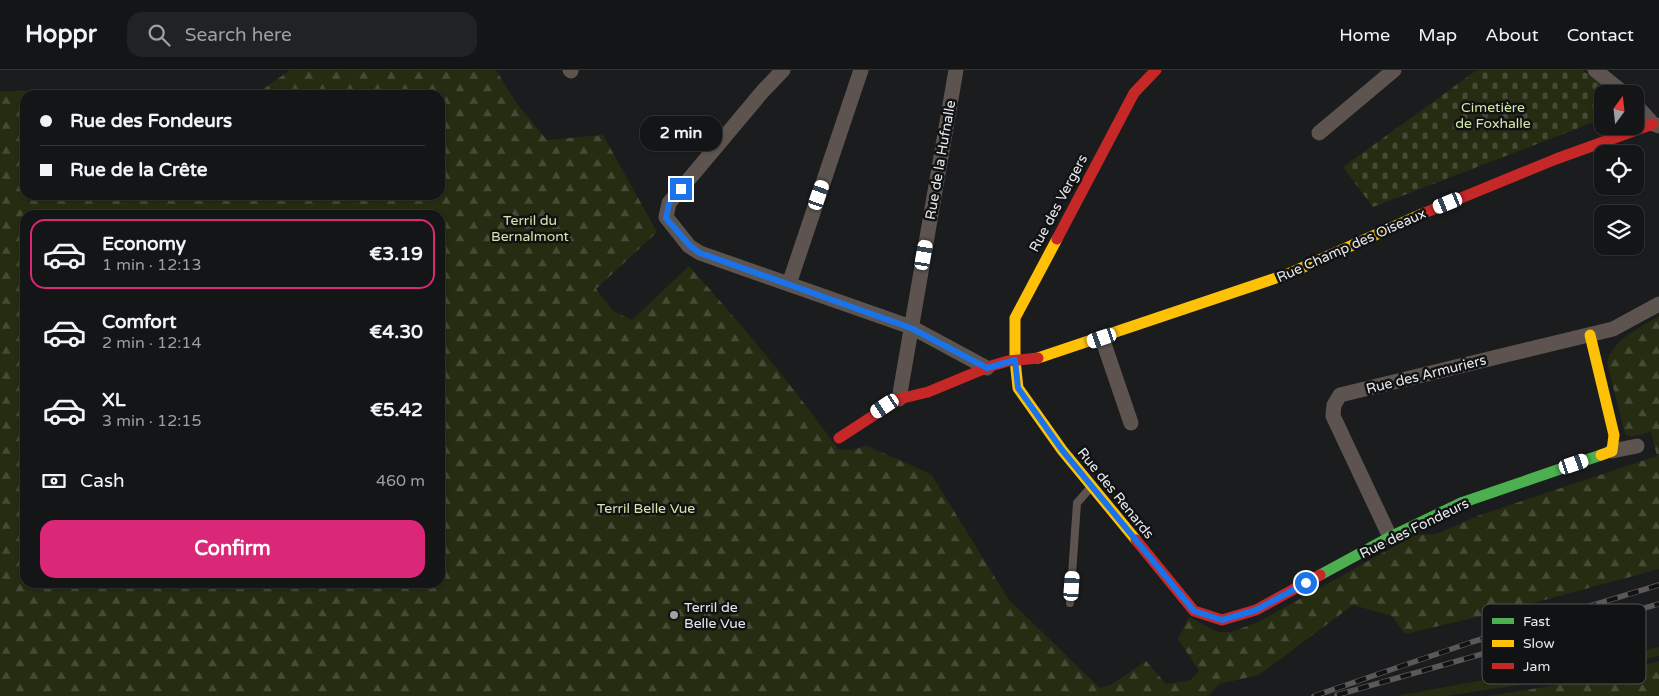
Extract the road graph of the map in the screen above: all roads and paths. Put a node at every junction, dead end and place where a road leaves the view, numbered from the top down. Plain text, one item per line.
1 (783, 70) edge
2 (861, 70) edge
3 (956, 70) edge
4 (1156, 70) edge
5 (1394, 70) edge
6 (1595, 70) edge
7 (1614, 85) edge
8 (1644, 113) edge
9 (1656, 125) edge
10 (1319, 133) dead end
11 (789, 284) junction
12 (1659, 304) edge
13 (911, 328) junction
14 (1590, 335) junction
15 (1102, 338) junction
16 (1015, 360) junction
17 (987, 368) junction
18 (900, 398) junction
19 (1131, 423) dead end
20 (838, 438) dead end
21 (1637, 446) dead end
22 (1612, 451) junction
23 (1091, 487) junction
24 (1390, 537) junction
25 (1070, 603) dead end
26 (1222, 620) joint

1 - 11 street
2 - 11 street
3 - 13 street, Rue de la Hufnalle
4 - 16 street, Rue des Vergers
5 - 10 street
6 - 7 street
8 - 9 street
9 - 15 street, Rue Champ des Oiseaux
11 - 13 street
12 - 14 street, Rue des Armuriers
13 - 17 street
13 - 18 street, Rue de la Hufnalle
14 - 22 street
14 - 24 street, Rue des Armuriers
15 - 16 street, Rue Champ des Oiseaux
15 - 19 street
16 - 17 street, Rue Champ des Oiseaux
16 - 23 street, Rue des Renards
17 - 18 street, Rue Champ des Oiseaux
18 - 20 street, Rue Champ des Oiseaux
21 - 22 street, Rue des Fondeurs
22 - 24 street, Rue des Fondeurs
23 - 25 lane
23 - 26 street, Rue des Renards
24 - 26 street, Rue des Fondeurs

